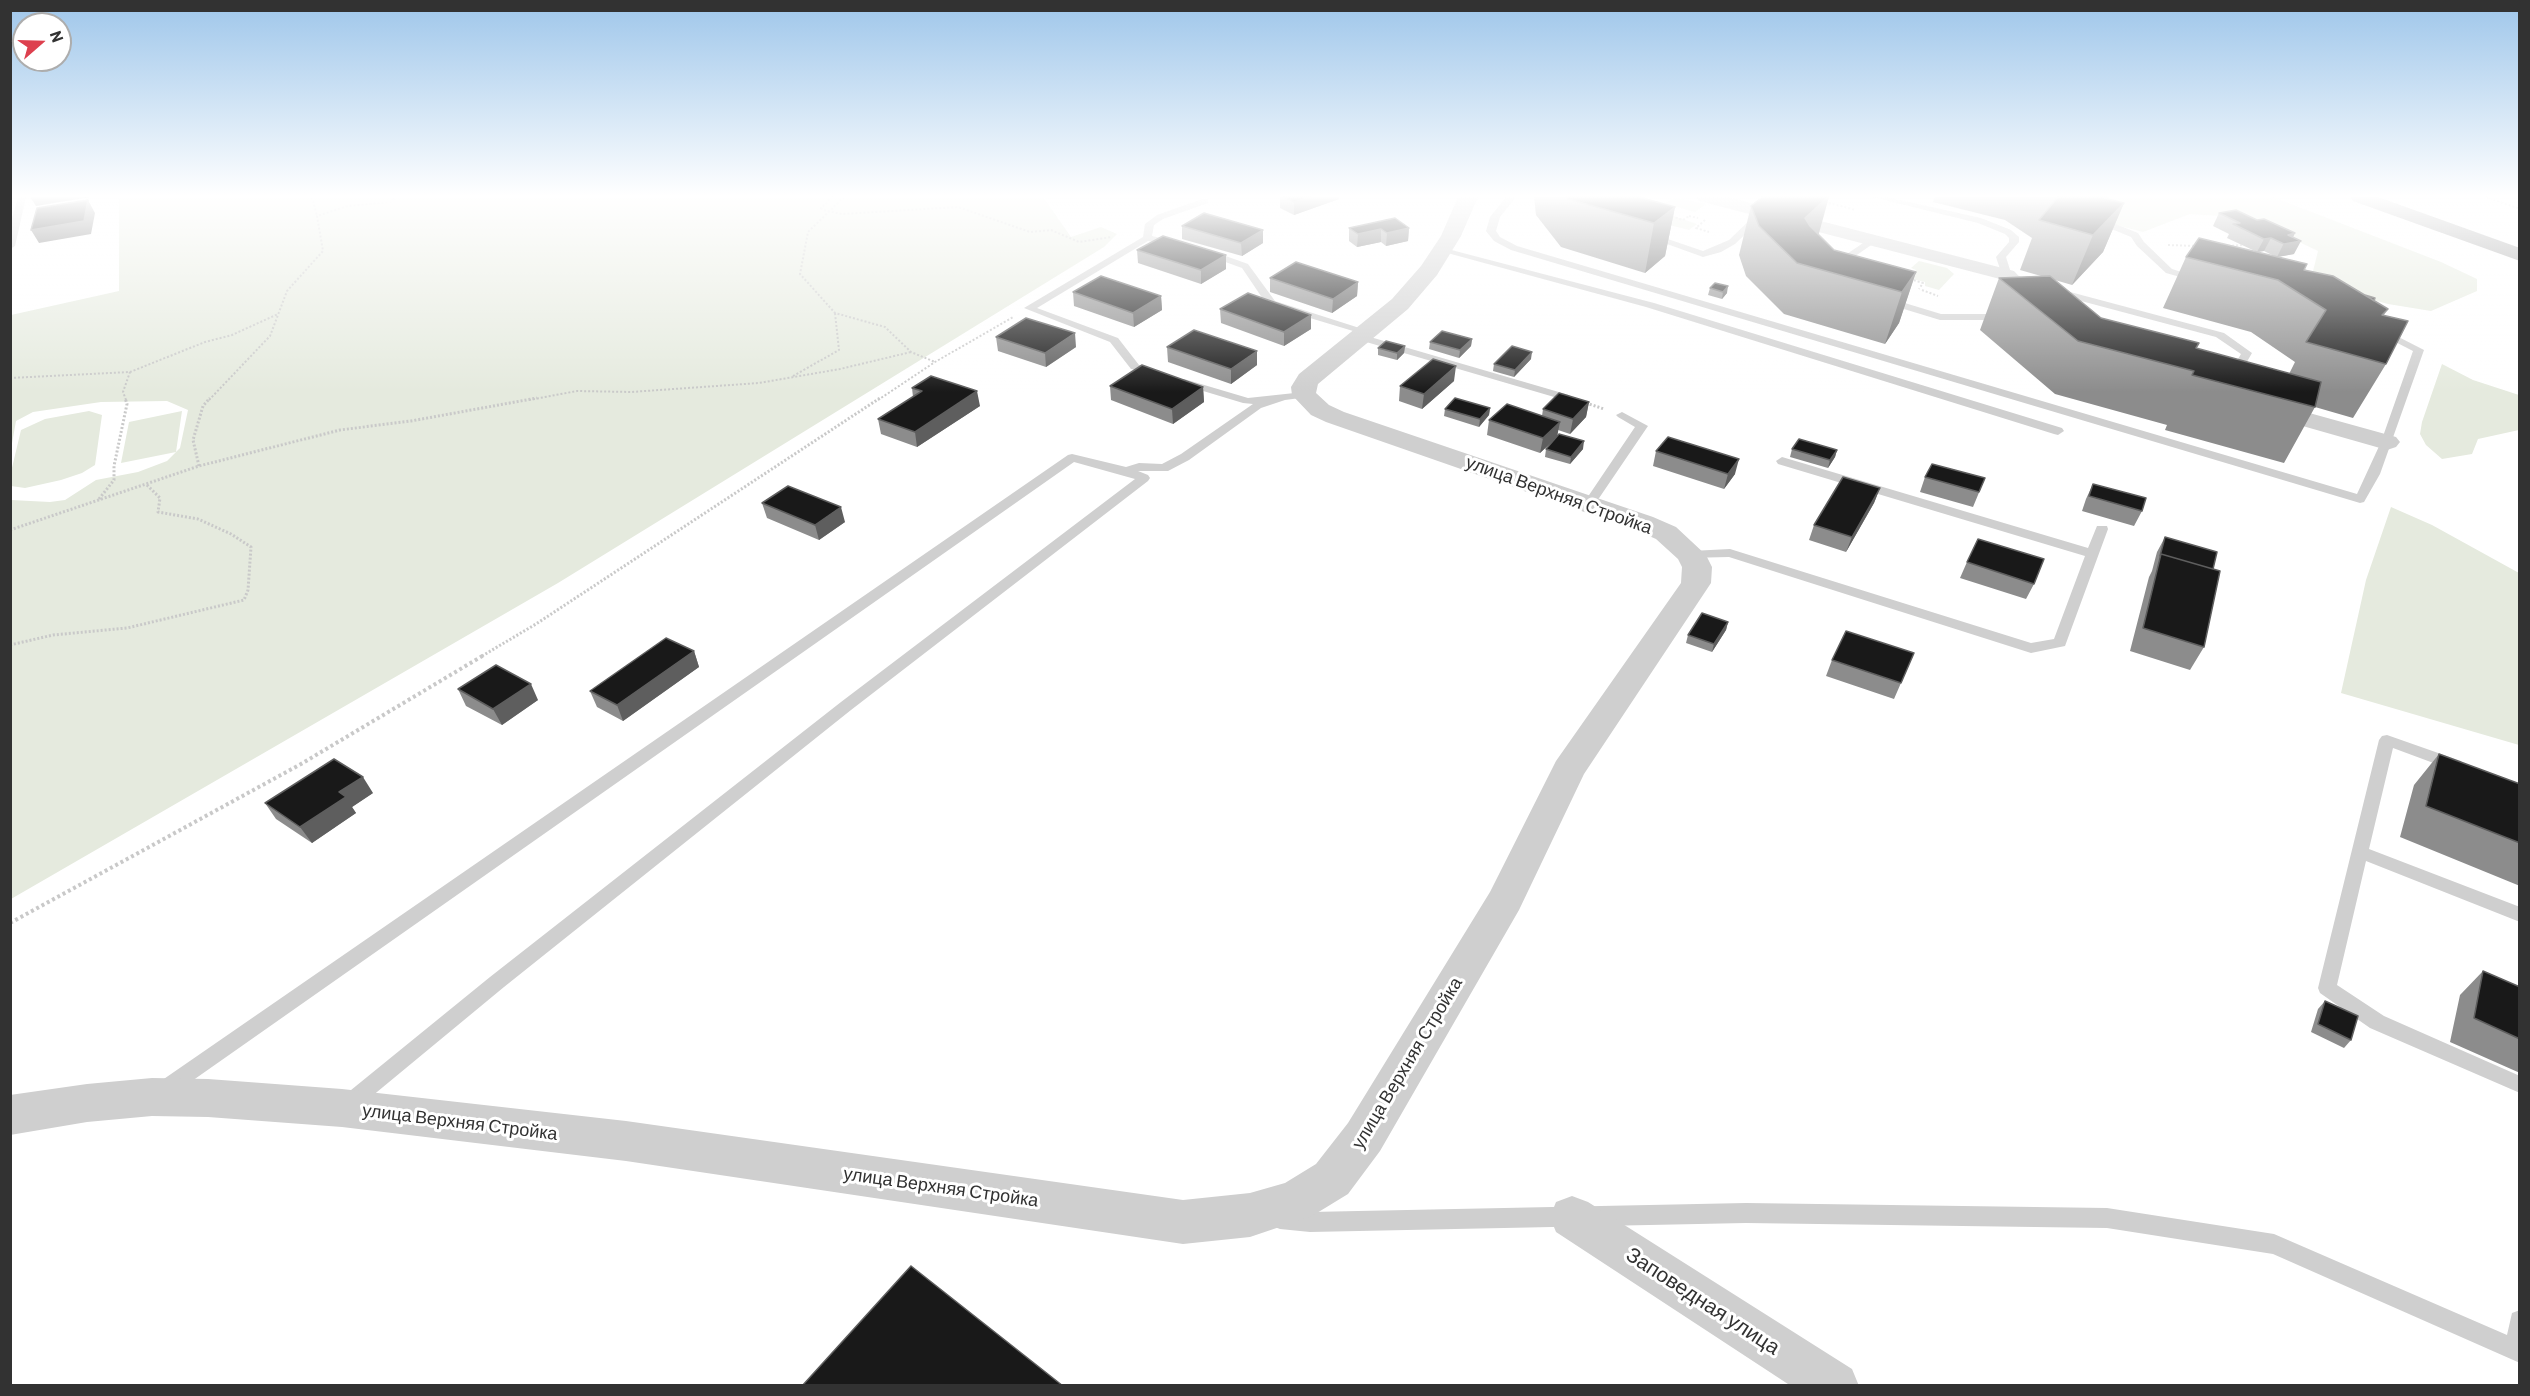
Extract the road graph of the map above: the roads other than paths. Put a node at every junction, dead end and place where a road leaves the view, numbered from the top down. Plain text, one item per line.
1 (1106, 262) edge
2 (1233, 262) edge
3 (1433, 262) edge
4 (1492, 262) edge
5 (1561, 262) edge
6 (1843, 262) edge
7 (1956, 262) edge
8 (2003, 262) edge
9 (2159, 262) edge
10 (2007, 275) junction
11 (1838, 276) edge
12 (2030, 281) edge
13 (2213, 283) edge
14 (2050, 288) edge
15 (1879, 298) edge
16 (2035, 316) joint
17 (2367, 328) edge
18 (1364, 334) junction
19 (2234, 394) joint
20 (1292, 397) junction
21 (1565, 397) edge
22 (1622, 415) road end
23 (2058, 431) dead end
24 (2387, 442) junction
25 (1782, 461) dead end
26 (1126, 471) junction
27 (1589, 504) junction
28 (2102, 529) dead end
29 (2093, 554) junction
30 (1691, 555) junction
31 (2475, 773) edge
32 (2360, 852) junction
33 (2520, 915) edge
34 (2520, 1085) edge
35 (153, 1097) junction
36 (342, 1108) junction
37 (10, 1115) edge
38 (1250, 1215) junction
39 (1572, 1217) junction
40 (2520, 1321) edge
41 (2518, 1351) edge
42 (1835, 1386) edge

1 - 20 lane
2 - 18 lane
3 - 18 street
4 - 23 lane
5 - 24 lane
6 - 11 lane
7 - 10 street
8 - 10 lane
9 - 13 lane
10 - 12 lane
10 - 16 street
14 - 19 lane
15 - 16 lane
17 - 24 lane
18 - 20 street
18 - 21 lane
19 - 24 street
20 - 26 lane
20 - 27 street, улица Верхняя Стройка
22 - 27 lane
25 - 29 lane
26 - 35 lane
26 - 36 lane
27 - 30 street, улица Верхняя Стройка
28 - 29 lane
29 - 30 lane
30 - 38 street, улица Верхняя Стройка
31 - 32 lane
32 - 33 lane
32 - 34 lane
35 - 36 street, улица Верхняя Стройка
35 - 37 street, улица Верхняя Стройка
36 - 38 street, улица Верхняя Стройка
38 - 39 lane
39 - 41 lane
39 - 42 street, Заповедная улица
40 - 41 lane

